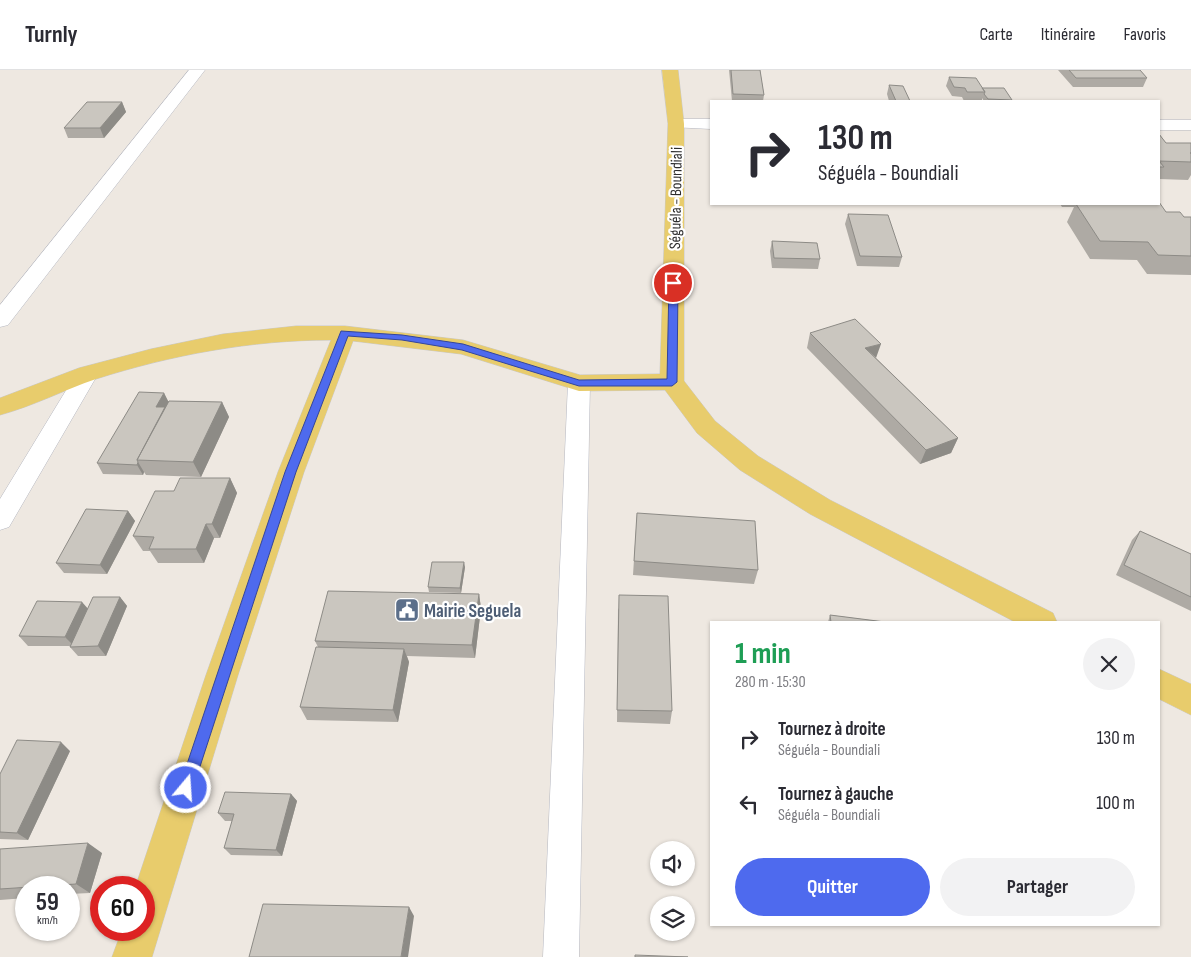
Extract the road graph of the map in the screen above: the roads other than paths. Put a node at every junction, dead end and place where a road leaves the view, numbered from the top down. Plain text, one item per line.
1 (197, 70) edge
2 (670, 70) edge
3 (676, 124) junction
4 (710, 124) edge
5 (1160, 125) edge
6 (1191, 125) edge
7 (0, 320) edge
8 (345, 333) junction
9 (87, 374) junction
10 (672, 382) junction
11 (579, 383) junction
12 (0, 407) edge
13 (0, 520) edge
14 (1040, 621) edge
15 (1160, 684) edge
16 (1191, 700) edge
17 (155, 885) edge
18 (137, 941) edge
19 (132, 957) edge
20 (561, 957) edge

1 - 7 main road
2 - 3 main road, Séguéla - Boundiali
3 - 4 street
3 - 10 main road, Séguéla - Boundiali
5 - 6 street
8 - 9 main road
8 - 11 main road
8 - 17 main road
9 - 12 main road
9 - 13 street
10 - 11 main road
10 - 14 main road
11 - 20 street
15 - 16 main road
18 - 19 main road

